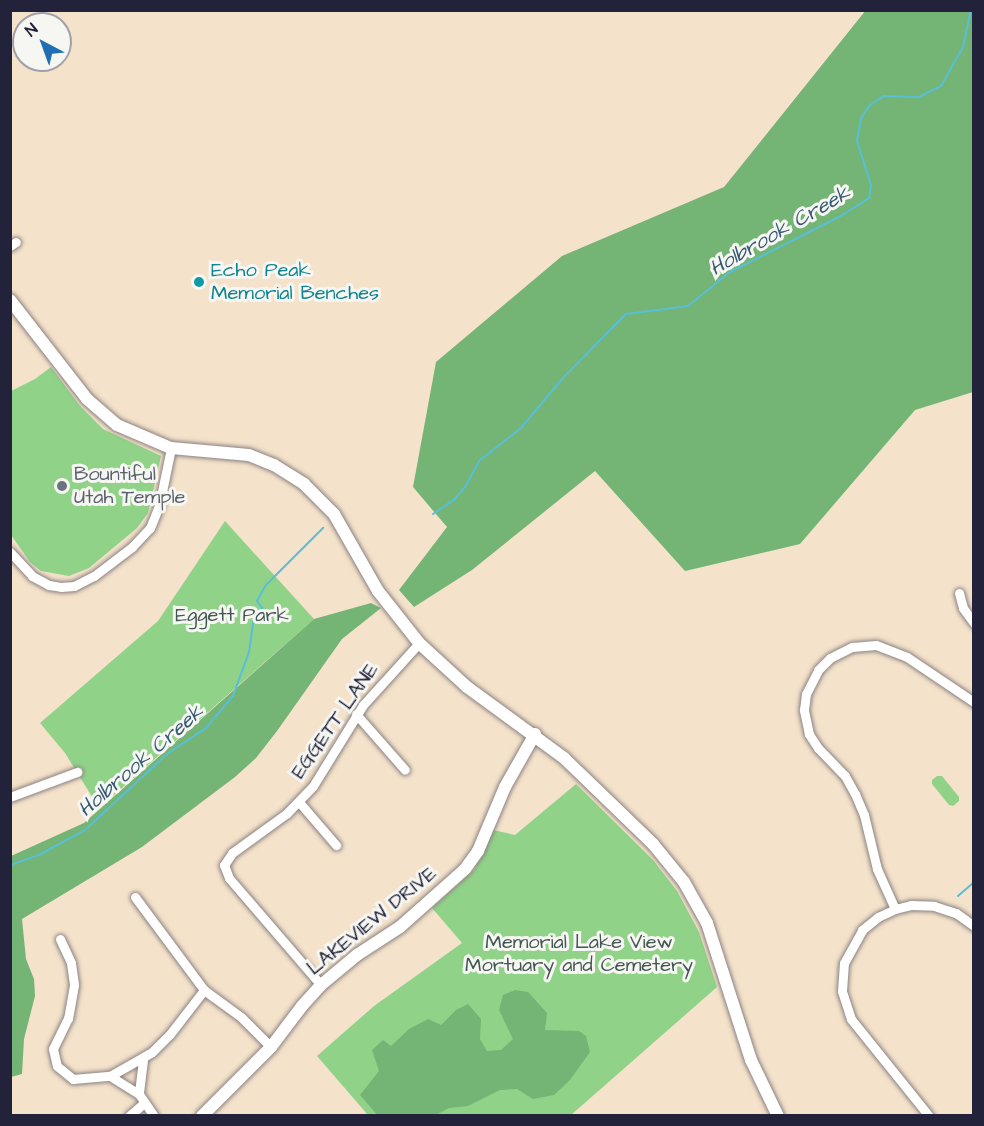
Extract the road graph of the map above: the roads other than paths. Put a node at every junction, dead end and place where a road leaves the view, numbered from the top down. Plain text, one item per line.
1 (10, 300) edge
2 (171, 448) junction
3 (10, 552) edge
4 (958, 592) dead end
5 (974, 623) edge
6 (419, 643) junction
7 (974, 702) edge
8 (356, 714) junction
9 (535, 734) junction
10 (405, 770) dead end
11 (77, 772) dead end
12 (10, 797) edge
13 (299, 802) junction
14 (336, 845) dead end
15 (135, 897) dead end
16 (895, 909) junction
17 (974, 926) edge
18 (60, 939) dead end
19 (321, 985) junction
20 (204, 990) junction
21 (271, 1047) junction
22 (143, 1060) junction
23 (110, 1076) junction
24 (139, 1094) junction
25 (144, 1103) junction
26 (209, 1113) edge
27 (129, 1116) edge
28 (154, 1116) edge
29 (778, 1116) edge
30 (929, 1116) edge

1 - 2 main road
2 - 3 street
2 - 6 main road
4 - 5 street
6 - 8 street, EGGETT LANE
6 - 9 main road
7 - 16 street
8 - 10 street
8 - 13 street, EGGETT LANE
9 - 19 main road, LAKEVIEW DRIVE
9 - 29 main road
11 - 12 street
13 - 14 street
13 - 19 street, EGGETT LANE
15 - 20 street
16 - 17 street
16 - 30 street
18 - 23 street
19 - 21 main road, LAKEVIEW DRIVE
20 - 21 street
20 - 22 street
21 - 26 main road, LAKEVIEW DRIVE
22 - 23 street
22 - 24 street
23 - 24 street
24 - 25 street
25 - 27 street
25 - 28 street

